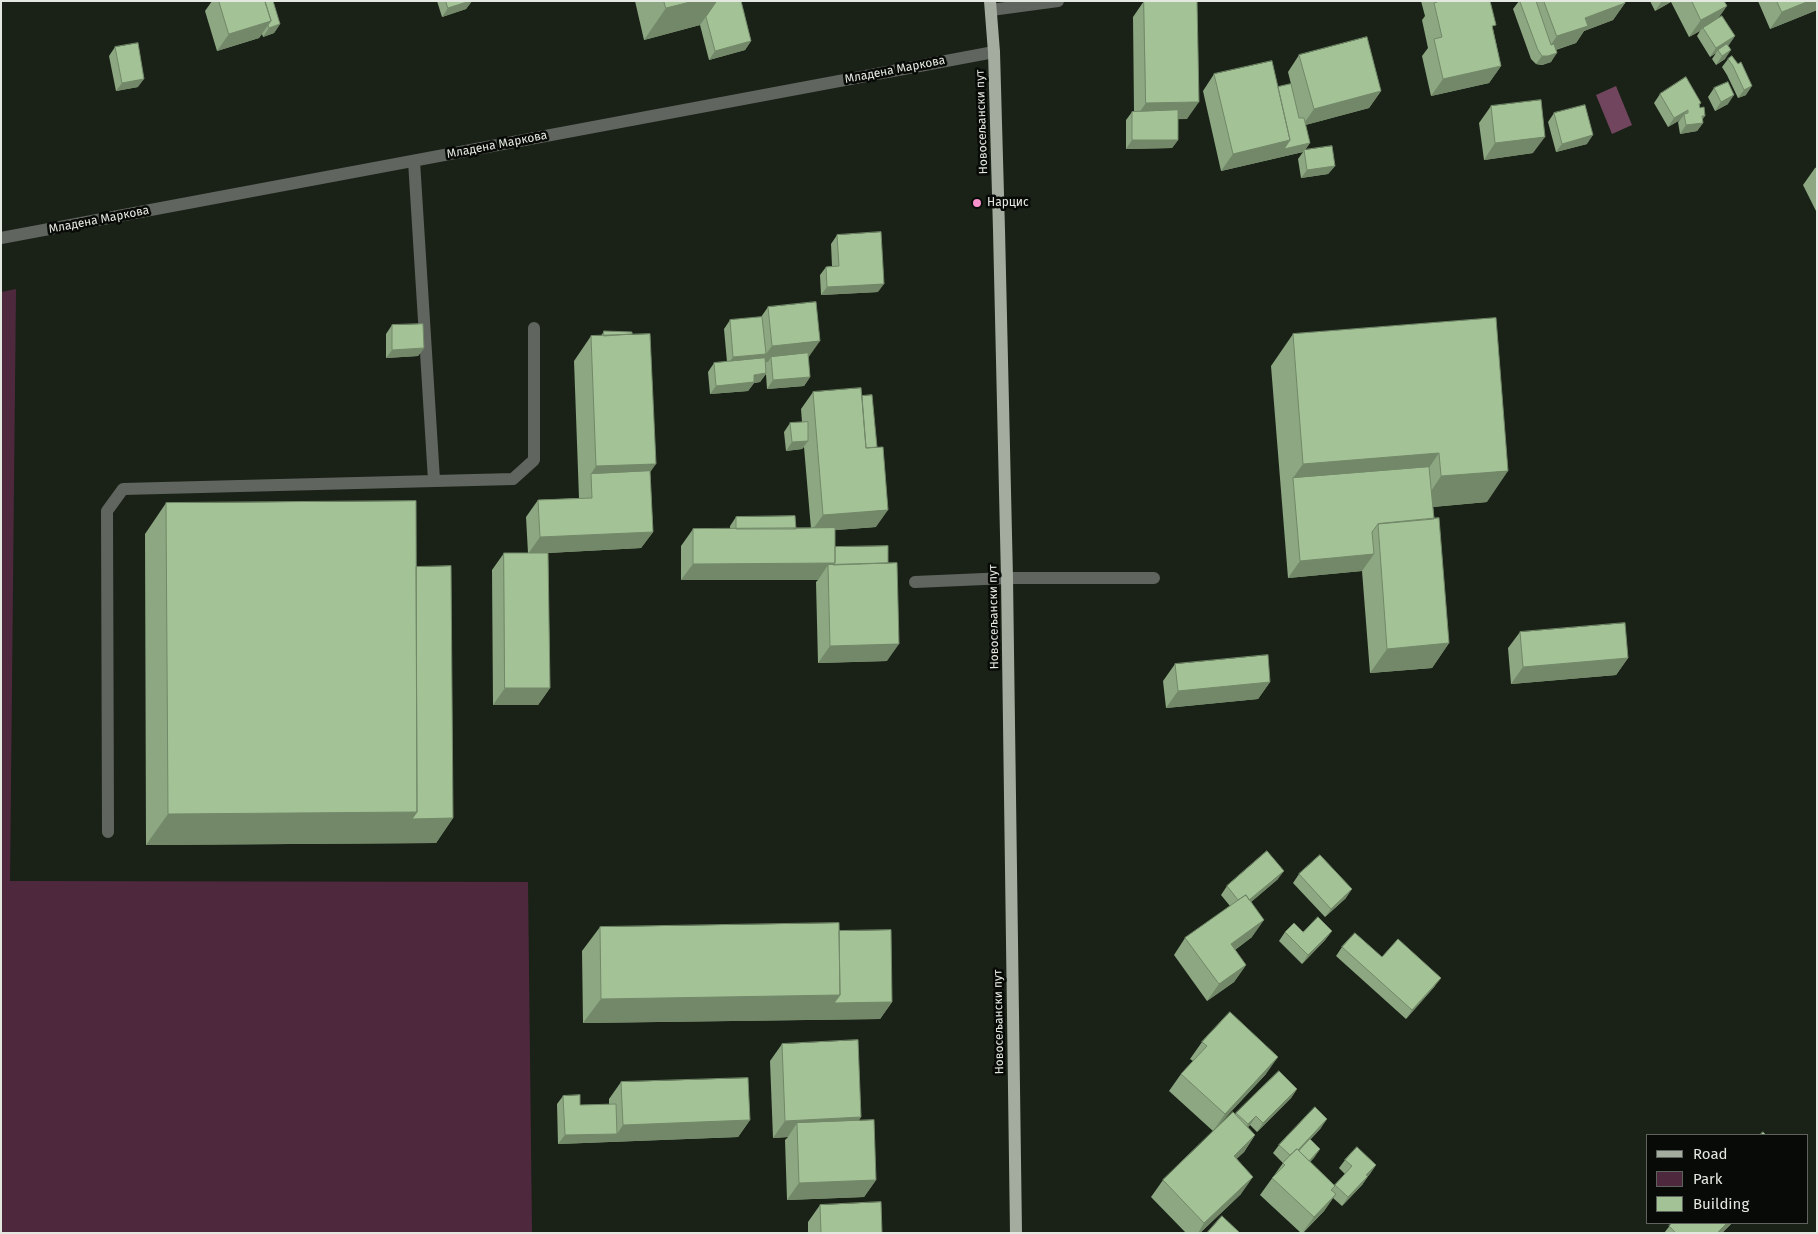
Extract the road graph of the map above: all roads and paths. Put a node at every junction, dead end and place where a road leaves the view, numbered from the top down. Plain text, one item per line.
1 (1058, 1) edge
2 (990, 6) edge
3 (994, 52) junction
4 (414, 161) junction
5 (1, 238) edge
6 (534, 328) dead end
7 (434, 480) junction
8 (1007, 578) junction
9 (1154, 578) dead end
10 (915, 582) dead end
11 (108, 832) dead end
12 (1016, 1233) edge

1 - 2 street
2 - 3 main road, Новосељански пут
3 - 4 street, Младена Маркова
3 - 8 main road, Новосељански пут
4 - 5 street, Младена Маркова
4 - 7 street
6 - 7 street
7 - 11 street
8 - 9 street
8 - 10 street
8 - 12 main road, Новосељански пут

